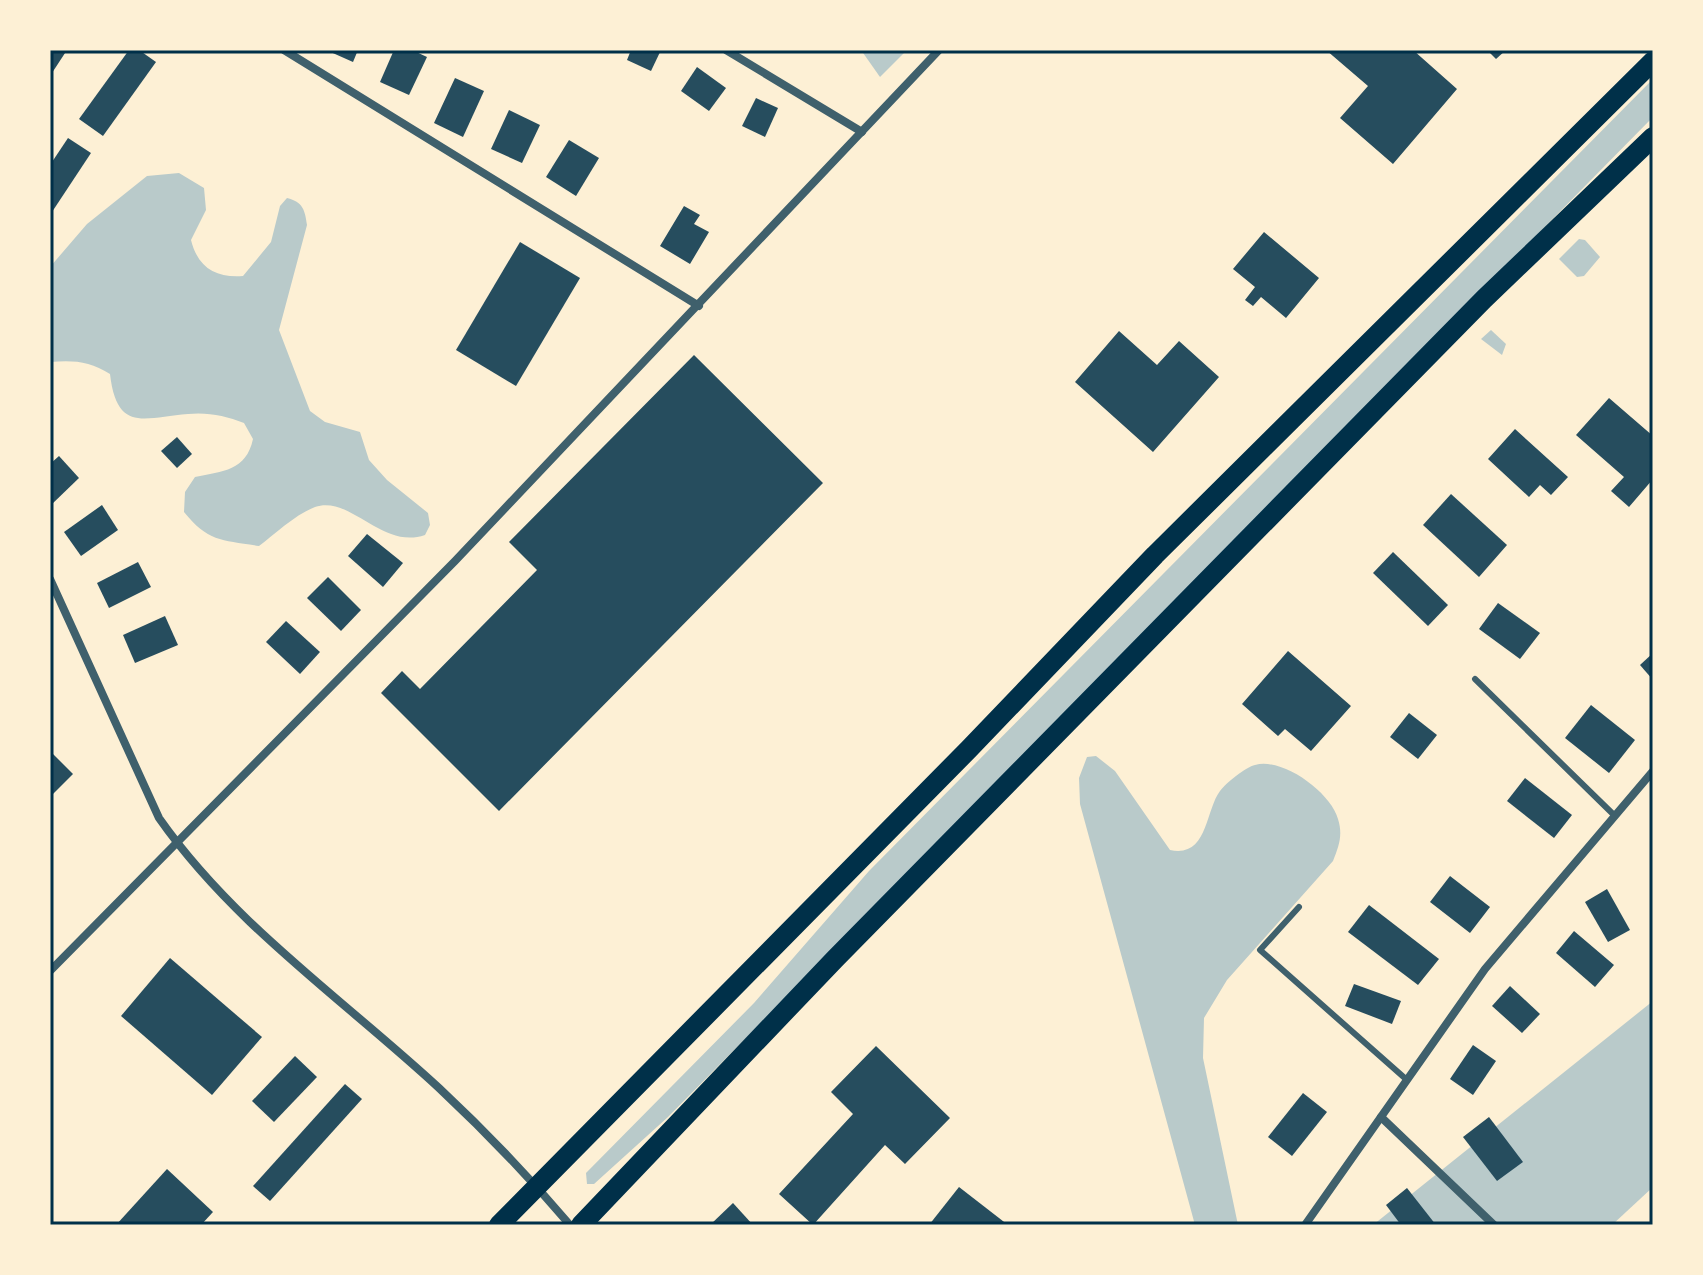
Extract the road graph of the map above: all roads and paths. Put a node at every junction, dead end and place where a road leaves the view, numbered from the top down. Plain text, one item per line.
1 (284, 50) edge
2 (726, 50) edge
3 (939, 50) edge
4 (1653, 61) edge
5 (862, 132) junction
6 (1653, 137) edge
7 (699, 306) junction
8 (50, 579) edge
9 (1475, 679) dead end
10 (1653, 771) edge
11 (1614, 815) junction
12 (178, 844) junction
13 (1299, 907) dead end
14 (50, 971) edge
15 (1407, 1080) junction
16 (1381, 1117) junction
17 (537, 1187) junction
18 (499, 1225) edge
19 (570, 1225) edge
20 (581, 1225) edge
21 (1305, 1225) edge
22 (1494, 1225) edge

1 - 7 street
2 - 5 street
3 - 5 street
4 - 17 highway
5 - 7 street
6 - 20 highway
7 - 12 street
8 - 12 street
9 - 11 lane
10 - 11 street
11 - 15 street
12 - 14 street
12 - 17 street
13 - 15 lane
15 - 16 street
16 - 21 street
16 - 22 street
17 - 18 highway
17 - 19 street

